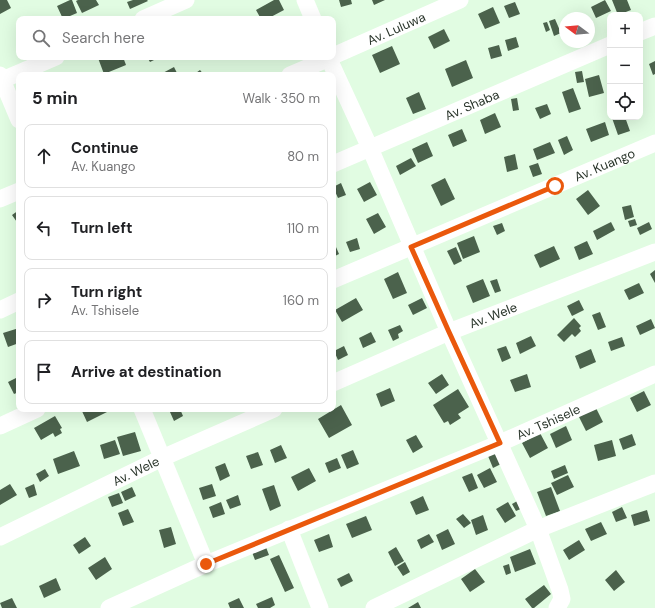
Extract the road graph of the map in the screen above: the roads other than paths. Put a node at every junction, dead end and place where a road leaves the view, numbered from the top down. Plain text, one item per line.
1 (186, 0) edge
2 (305, 0) edge
3 (460, 0) edge
4 (149, 16) edge
5 (312, 16) edge
6 (655, 26) edge
7 (643, 31) edge
8 (607, 46) edge
9 (336, 54) edge
10 (48, 60) edge
11 (323, 60) edge
12 (331, 60) edge
13 (18, 72) edge
14 (297, 72) edge
15 (16, 73) edge
16 (1, 79) edge
17 (16, 113) edge
18 (655, 143) edge
19 (370, 148) junction
20 (336, 163) edge
21 (16, 192) edge
22 (0, 199) edge
23 (411, 247) junction
24 (655, 252) edge
25 (336, 279) edge
26 (16, 302) edge
27 (0, 310) edge
28 (449, 332) junction
29 (655, 374) edge
30 (336, 382) edge
31 (30, 412) edge
32 (143, 412) edge
33 (267, 412) edge
34 (0, 426) edge
35 (500, 443) junction
36 (162, 458) junction
37 (655, 483) edge
38 (289, 529) junction
39 (538, 529) junction
40 (0, 537) edge
41 (206, 564) junction
42 (108, 608) edge
43 (320, 608) edge
44 (374, 608) edge
45 (557, 608) edge

1 - 4 street
2 - 5 street
3 - 9 street, Av. Luluwa
6 - 7 street
8 - 19 street, Av. Shaba
10 - 13 street
11 - 14 street, Av. Luluwa
12 - 19 street
15 - 16 street
16 - 17 street
18 - 23 street, Av. Kuango
19 - 20 street, Av. Shaba
19 - 23 street
21 - 22 street
23 - 25 street, Av. Kuango
23 - 28 street
24 - 28 street, Av. Wele
26 - 27 street
28 - 30 street, Av. Wele
28 - 35 street
29 - 35 street, Av. Tshisele
31 - 34 street
32 - 36 street
33 - 36 street, Av. Wele
35 - 38 street, Av. Tshisele
35 - 39 street
36 - 40 street, Av. Wele
36 - 41 street
37 - 39 street
38 - 41 street, Av. Tshisele
38 - 43 street
39 - 44 street
39 - 45 street
41 - 42 street, Av. Tshisele

